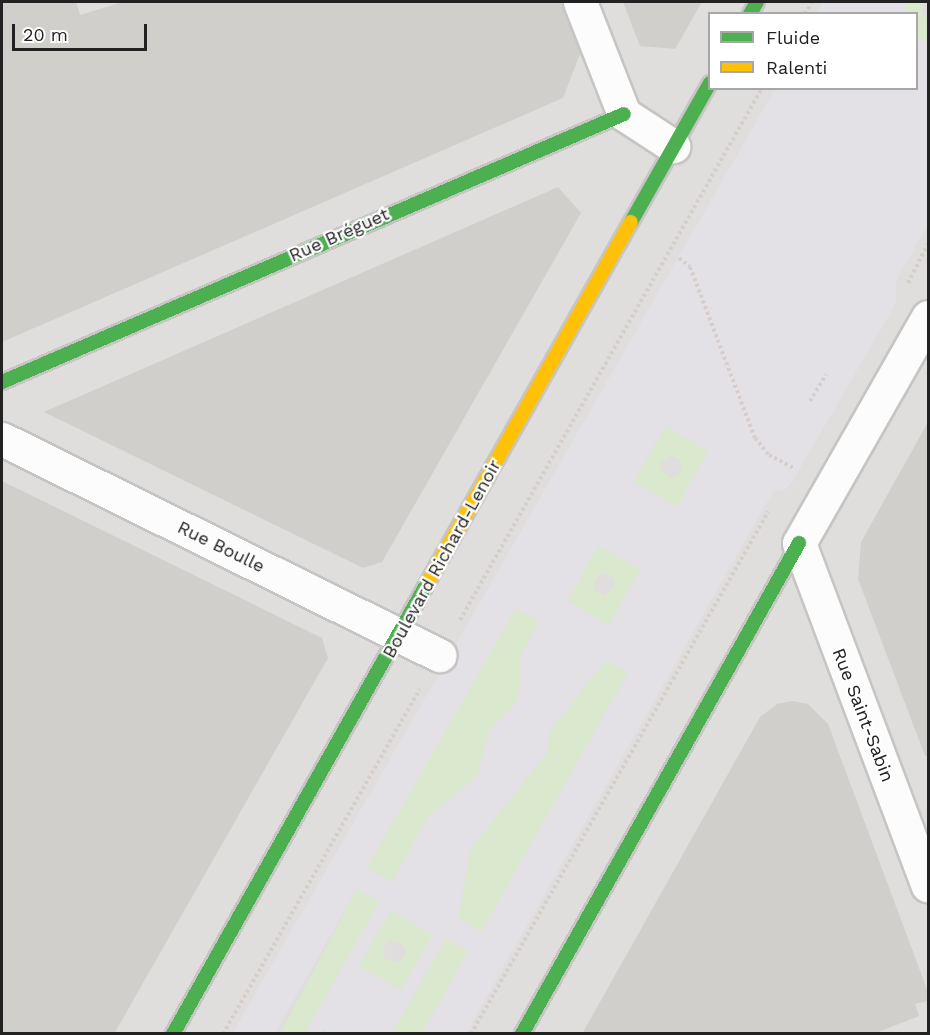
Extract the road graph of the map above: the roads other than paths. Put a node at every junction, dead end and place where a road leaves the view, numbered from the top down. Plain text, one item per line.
1 (580, 2) edge
2 (708, 85) edge
3 (624, 114) junction
4 (673, 146) junction
5 (928, 317) edge
6 (2, 382) edge
7 (2, 439) edge
8 (799, 543) junction
9 (400, 635) junction
10 (440, 655) dead end
11 (928, 885) edge
12 (173, 1034) edge
13 (522, 1034) edge

1 - 3 street
2 - 4 street, Boulevard Richard-Lenoir
3 - 4 street
3 - 6 street, Rue Bréguet
4 - 9 street, Boulevard Richard-Lenoir
5 - 8 street
7 - 9 street, Rue Boulle
8 - 11 street, Rue Saint-Sabin
8 - 13 street
9 - 10 street, Rue Boulle
9 - 12 street, Boulevard Richard-Lenoir

